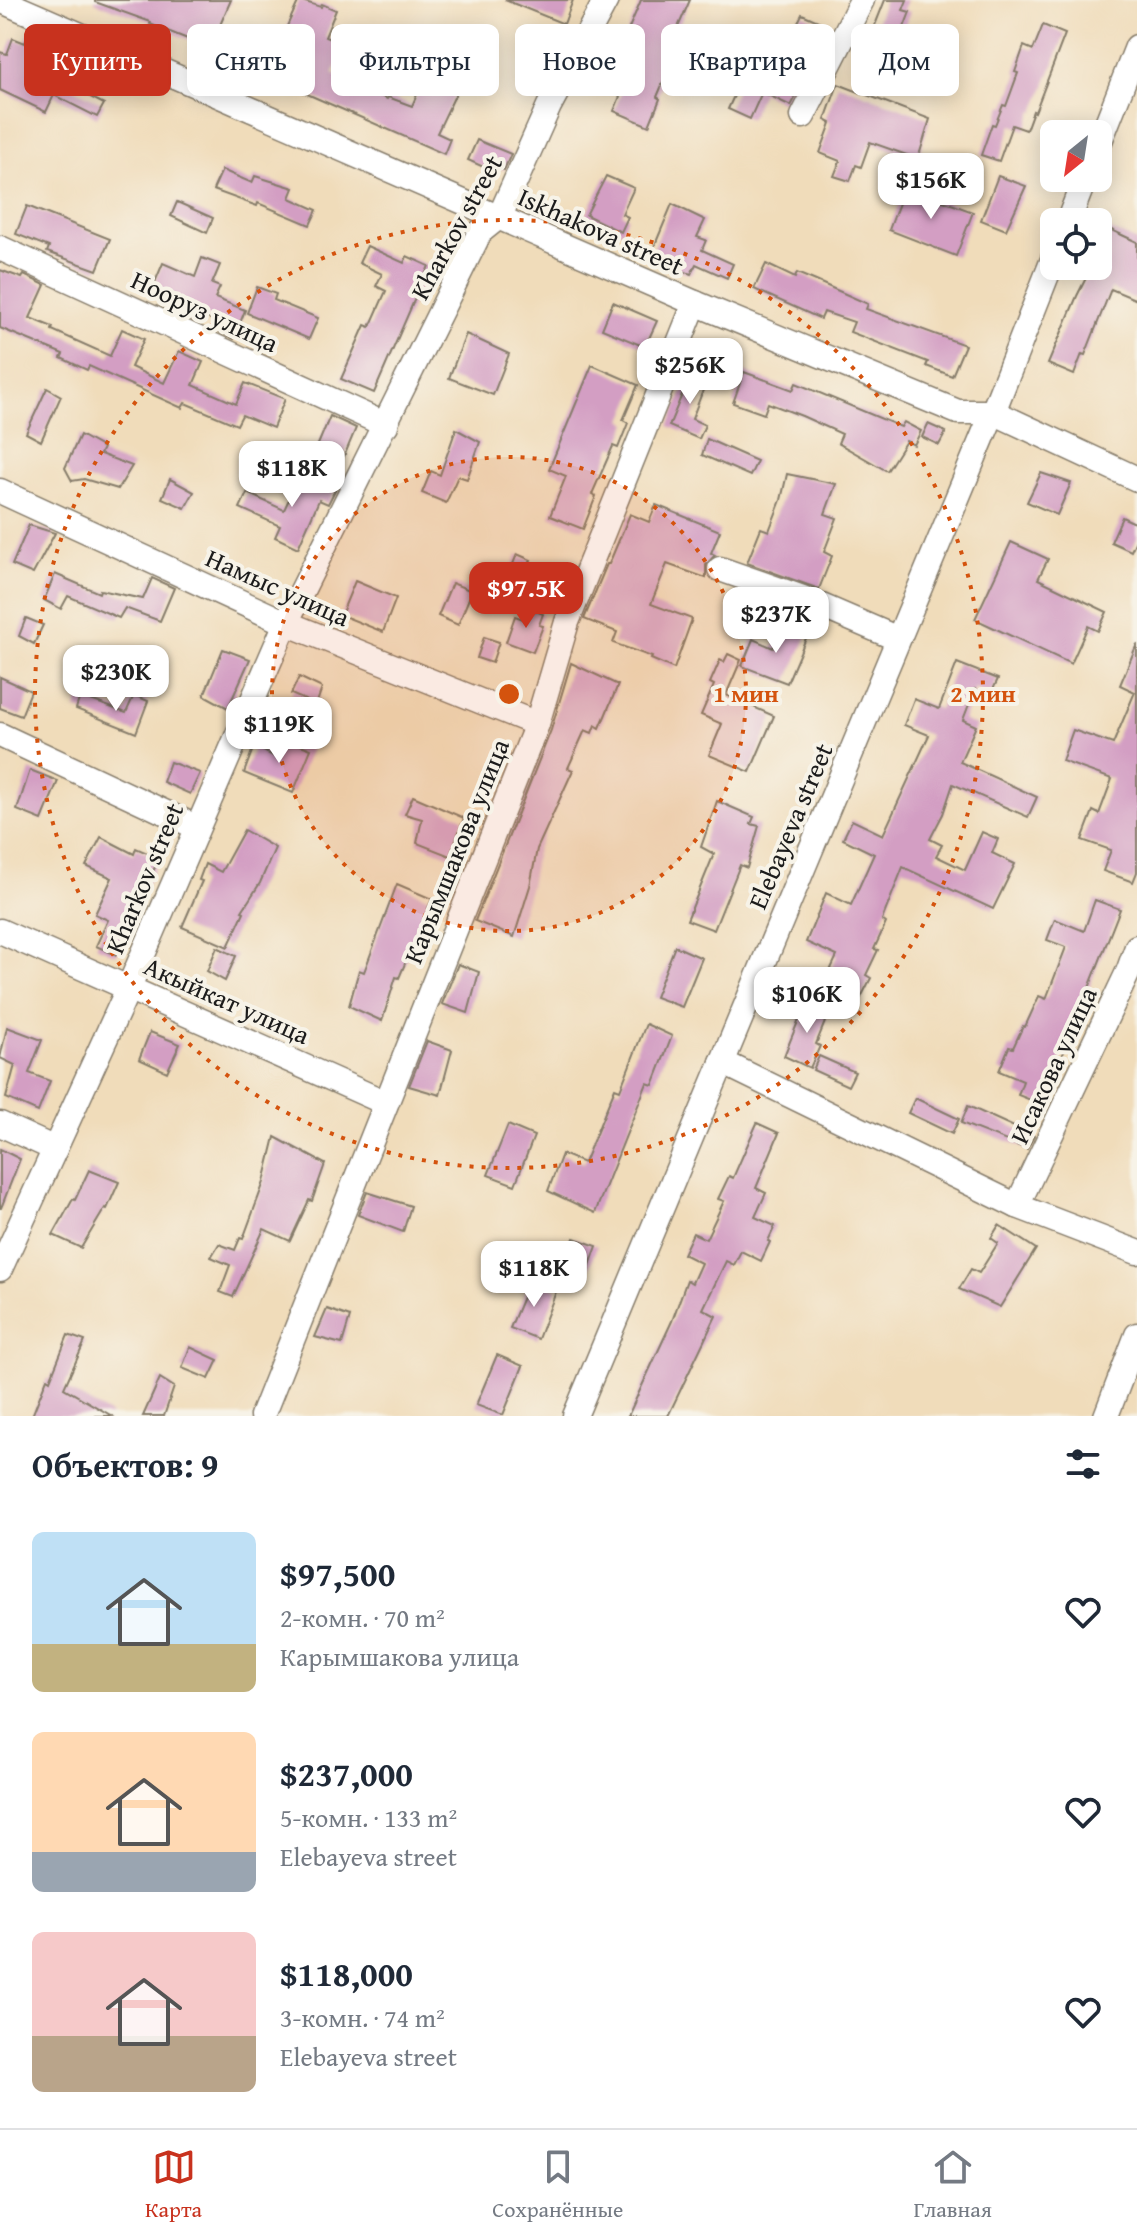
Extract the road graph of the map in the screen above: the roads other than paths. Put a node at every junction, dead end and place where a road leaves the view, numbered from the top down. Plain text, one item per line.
1 (0, 0) edge
2 (606, 0) edge
3 (862, 0) edge
4 (1137, 47) edge
5 (803, 116) dead end
6 (1108, 120) edge
7 (500, 216) junction
8 (0, 248) edge
9 (1045, 280) edge
10 (695, 303) junction
11 (993, 412) junction
12 (386, 425) junction
13 (1137, 479) edge
14 (0, 491) edge
15 (720, 569) dead end
16 (286, 623) junction
17 (898, 639) junction
18 (537, 724) junction
19 (0, 735) edge
20 (196, 827) junction
21 (0, 931) edge
22 (1137, 947) edge
23 (129, 987) junction
24 (722, 1062) junction
25 (386, 1103) junction
26 (0, 1124) edge
27 (55, 1149) junction
28 (1017, 1206) junction
29 (1137, 1252) edge
30 (0, 1269) edge
31 (1137, 1335) edge
32 (262, 1416) edge
33 (575, 1416) edge
34 (1106, 1416) edge

1 - 7 street, Iskhakova street
2 - 7 street, Kharkov street
3 - 5 street
4 - 6 street
7 - 10 street, Iskhakova street
7 - 12 street, Kharkov street
8 - 12 street, Нооруз улица
9 - 11 street, Elebayeva street
10 - 11 street, Iskhakova street
10 - 18 street, Карымшакова улица
11 - 13 street, Iskhakova street
11 - 17 street, Elebayeva street
12 - 16 street, Kharkov street
14 - 16 street, Намыс улица
15 - 17 street
16 - 18 street, Намыс улица
16 - 20 street, Kharkov street
17 - 24 street, Elebayeva street
18 - 25 street, Карымшакова улица
19 - 20 street
20 - 23 street, Kharkov street
21 - 23 street, Акыйкат улица
22 - 28 street, Исакова улица
23 - 25 street, Акыйкат улица
23 - 27 street, Kharkov street
24 - 28 street
24 - 33 street, Elebayeva street
25 - 32 street, Карымшакова улица
26 - 27 street
27 - 30 street, Kharkov street
28 - 29 street
31 - 34 street

